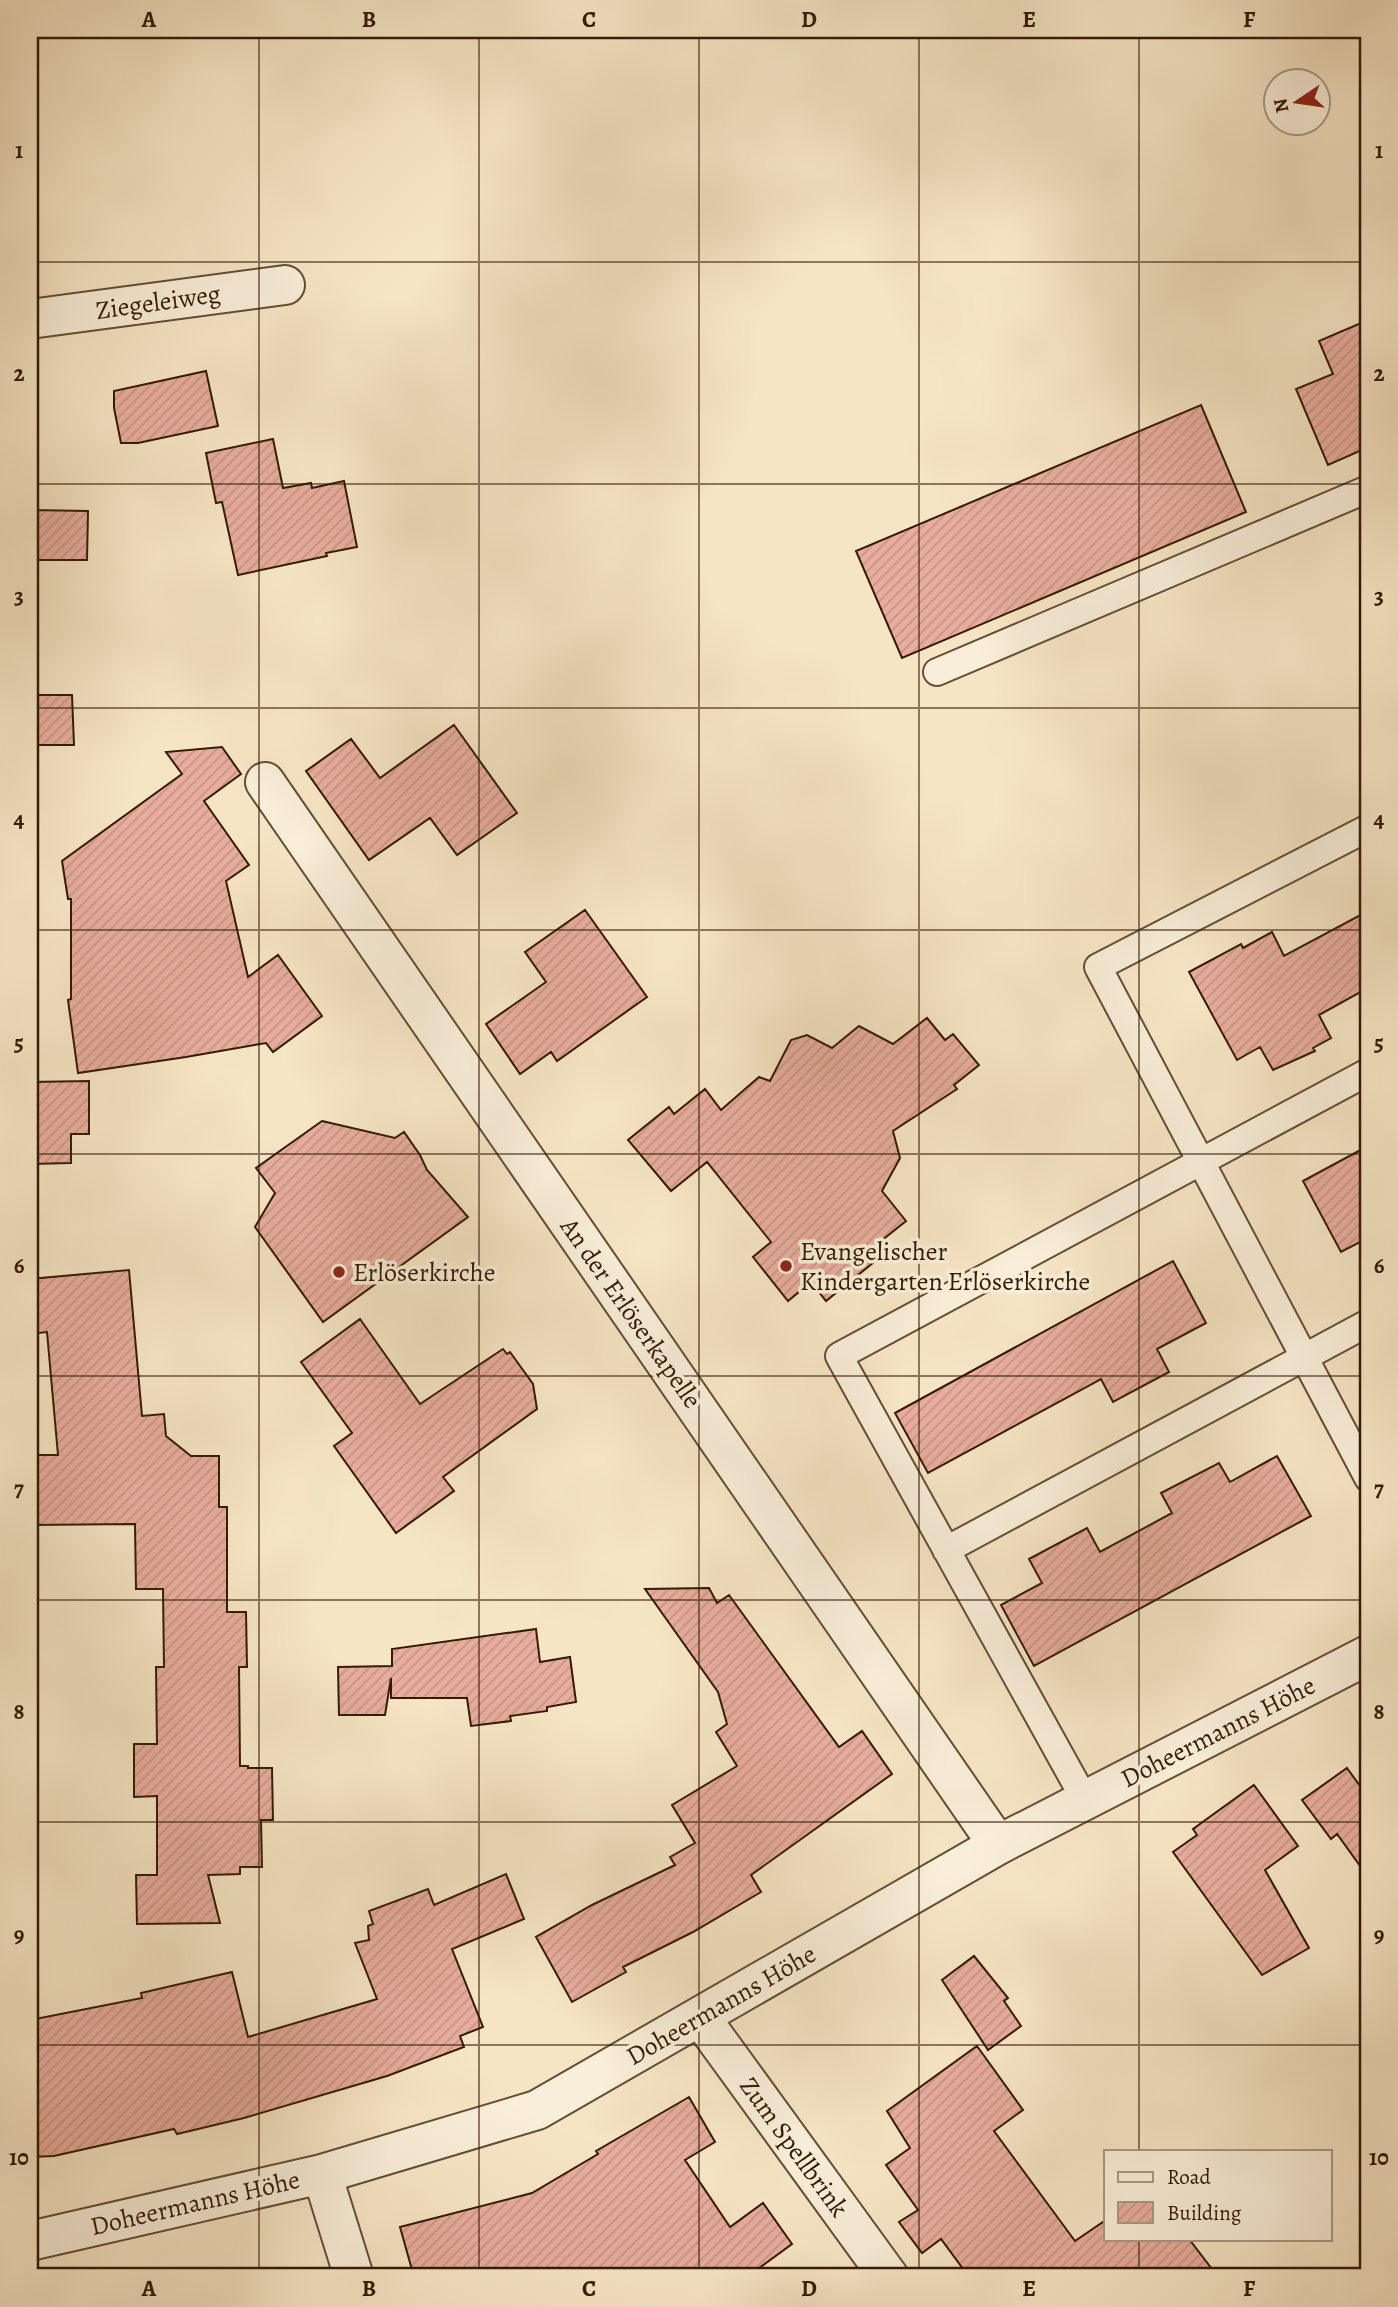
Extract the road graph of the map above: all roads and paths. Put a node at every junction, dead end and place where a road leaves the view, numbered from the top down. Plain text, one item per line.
1 (285, 285) dead end
2 (30, 319) edge
3 (1368, 489) edge
4 (937, 672) dead end
5 (265, 782) dead end
6 (1368, 828) edge
7 (1368, 1072) edge
8 (1201, 1163) junction
9 (1368, 1324) edge
10 (1304, 1357) junction
11 (1368, 1478) edge
12 (946, 1550) junction
13 (1368, 1654) edge
14 (1085, 1800) junction
15 (998, 1844) junction
16 (700, 2017) junction
17 (321, 2174) junction
18 (30, 2241) edge
19 (354, 2277) edge
20 (889, 2277) edge

1 - 2 street, Ziegeleiweg
3 - 4 lane
5 - 15 street, An der Erlöserkapelle
6 - 8 lane
7 - 8 lane
8 - 10 lane
8 - 12 lane
9 - 10 lane
10 - 11 lane
10 - 12 lane
12 - 14 lane
13 - 14 street, Doheermanns Höhe
14 - 15 street, Doheermanns Höhe
15 - 16 street, Doheermanns Höhe
16 - 17 street, Doheermanns Höhe
16 - 20 street, Zum Spellbrink
17 - 18 street, Doheermanns Höhe
17 - 19 street

